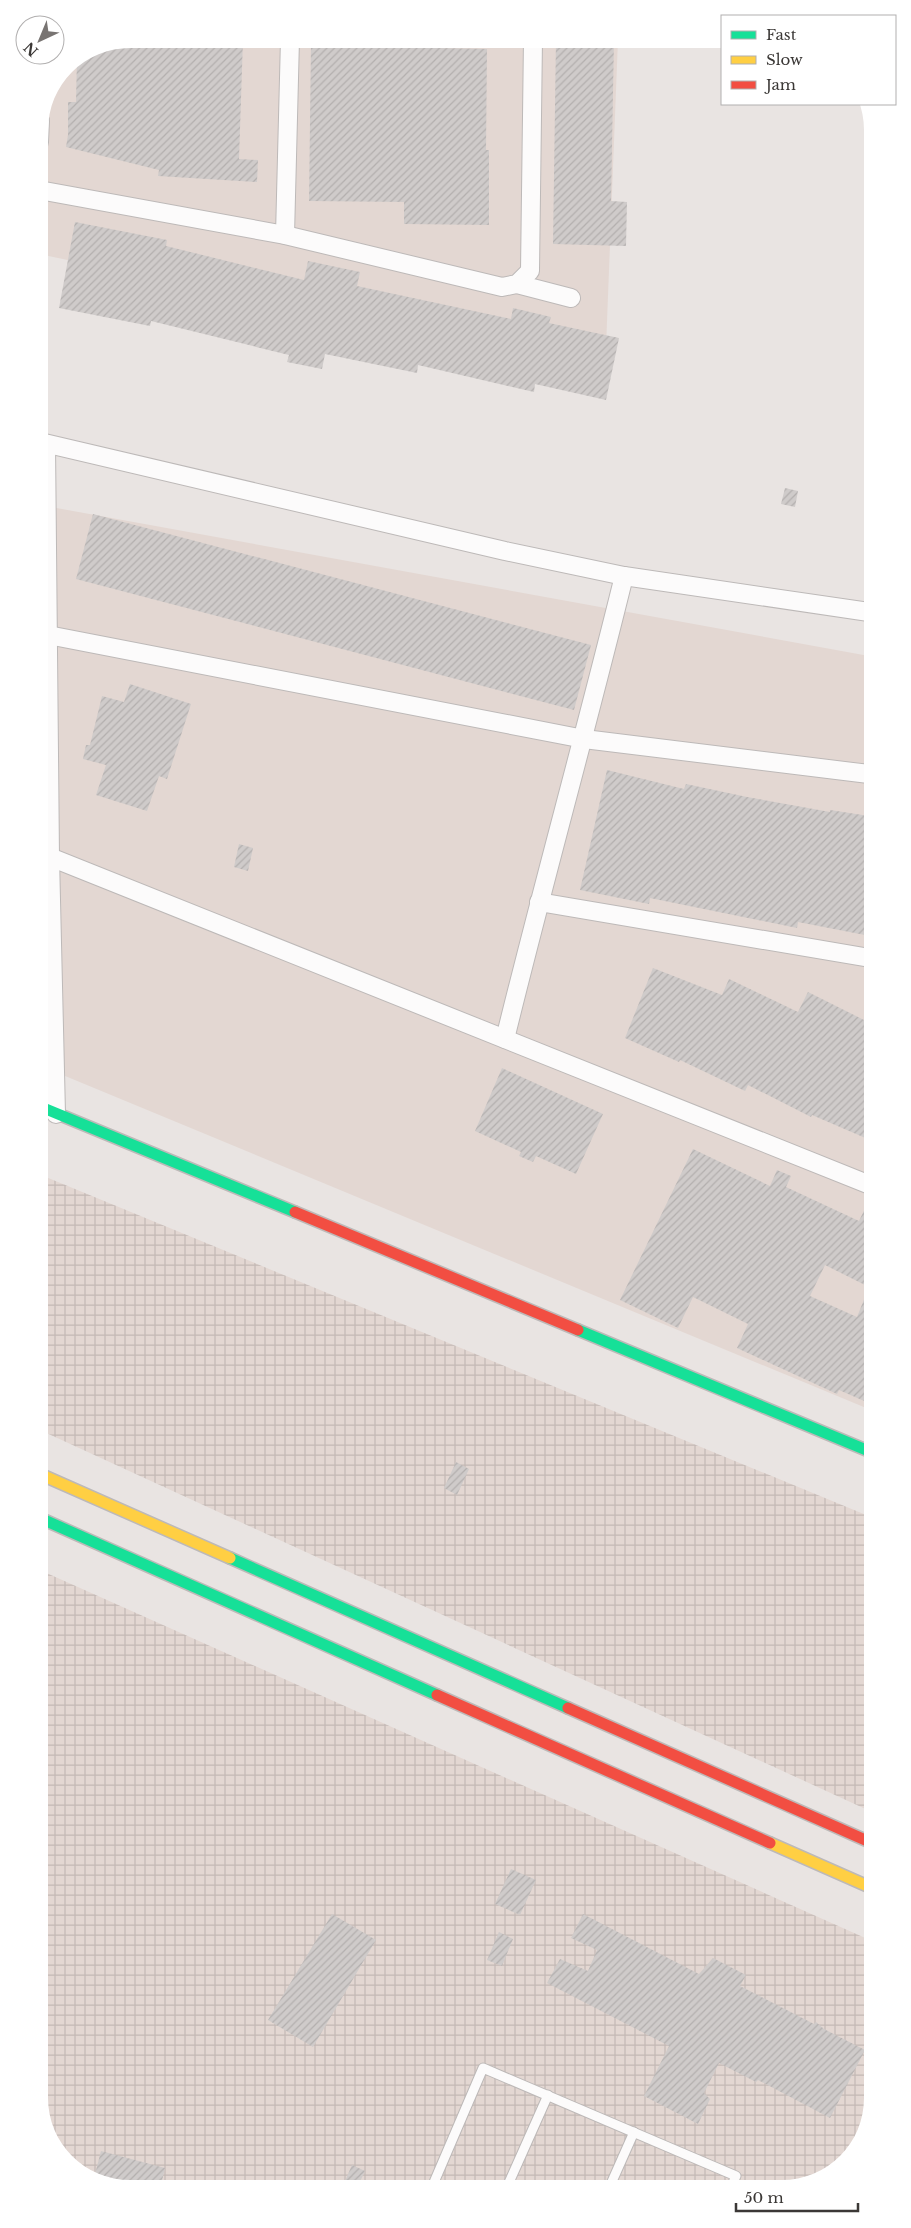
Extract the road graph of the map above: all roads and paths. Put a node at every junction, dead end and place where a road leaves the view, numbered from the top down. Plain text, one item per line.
1 (290, 48) edge
2 (533, 48) edge
3 (48, 192) edge
4 (285, 235) junction
5 (517, 284) junction
6 (571, 298) dead end
7 (48, 444) edge
8 (624, 576) junction
9 (864, 611) edge
10 (48, 635) joint
11 (584, 740) junction
12 (864, 773) edge
13 (50, 857) junction
14 (539, 902) junction
15 (864, 957) edge
16 (505, 1039) junction
17 (48, 1111) edge
18 (864, 1183) edge
19 (864, 1449) edge
20 (48, 1478) edge
21 (48, 1522) edge
22 (864, 1839) edge
23 (864, 1884) edge
24 (548, 2095) junction
25 (634, 2132) junction
26 (435, 2180) edge
27 (510, 2180) edge
28 (613, 2180) edge
29 (734, 2180) edge

1 - 4 street
2 - 5 street
3 - 4 street
4 - 5 street
5 - 6 street
7 - 8 street
8 - 9 street
8 - 11 street
10 - 11 street
10 - 13 street
11 - 12 street
11 - 14 street
13 - 16 street
13 - 17 street
14 - 15 street
14 - 16 street
16 - 18 street
17 - 19 street
20 - 22 street
21 - 23 street
24 - 25 lane
24 - 26 lane
24 - 27 lane
25 - 28 lane
25 - 29 lane

